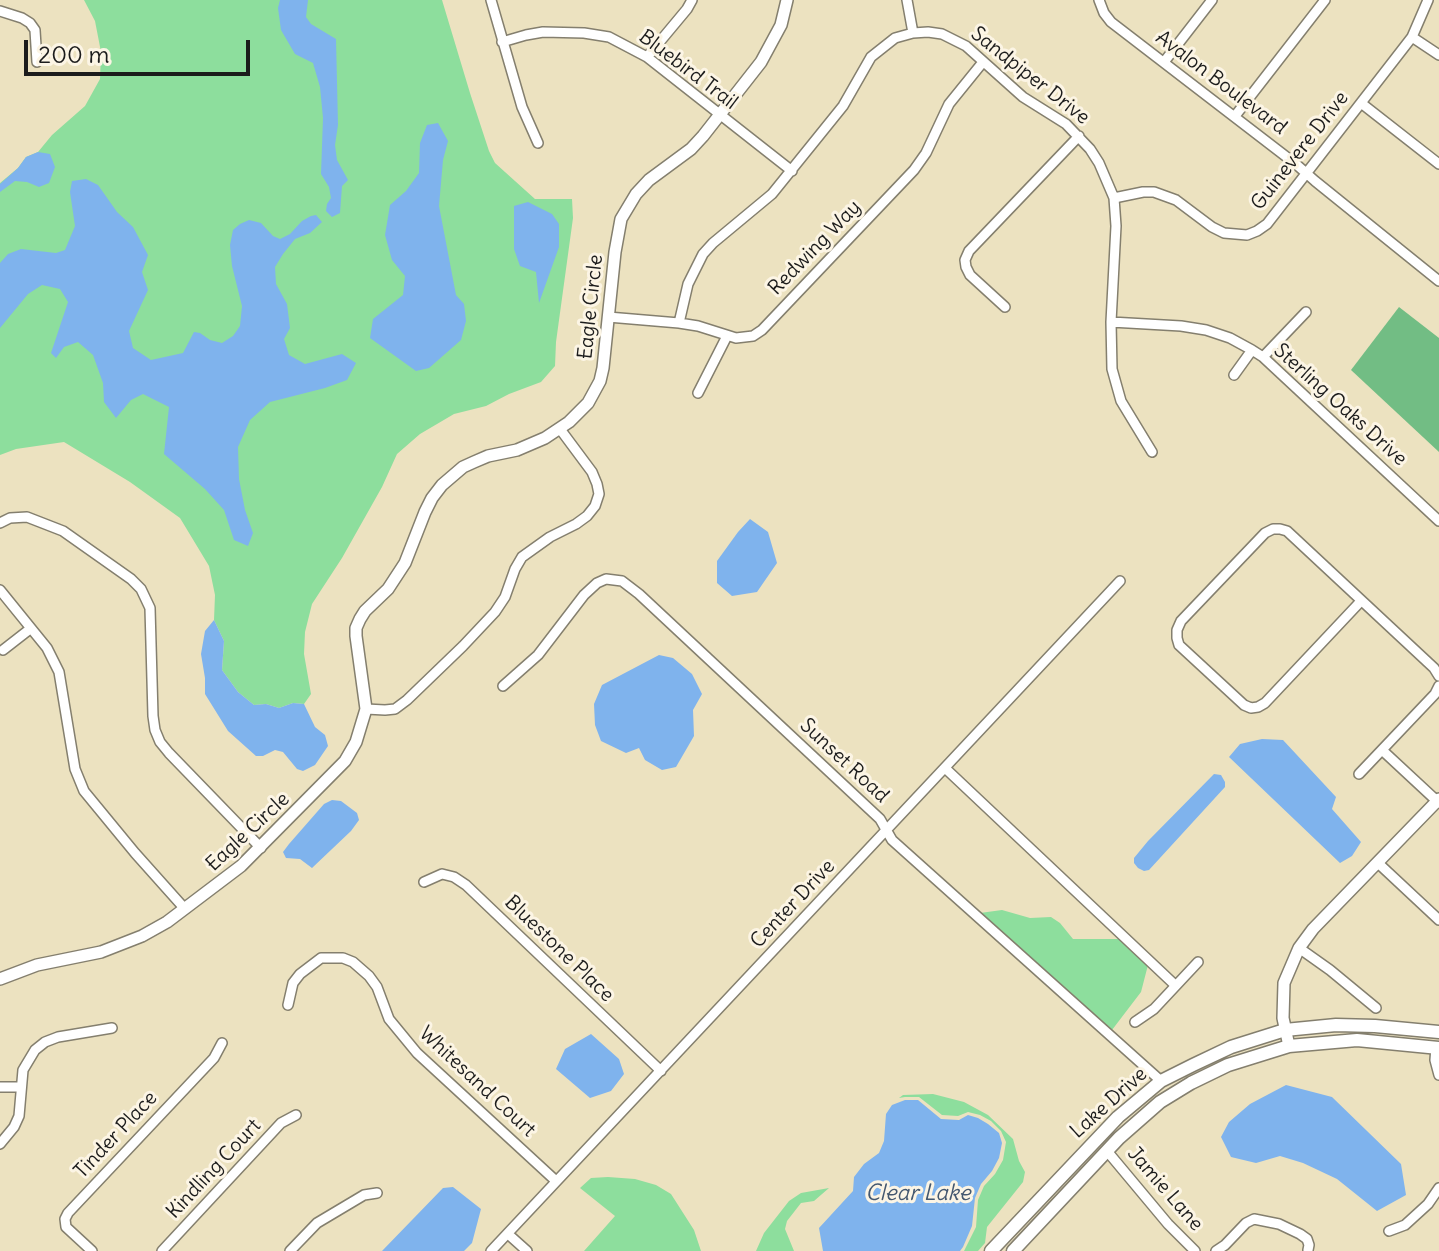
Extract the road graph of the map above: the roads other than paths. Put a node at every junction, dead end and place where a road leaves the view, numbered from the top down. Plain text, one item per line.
1 (491, 0) edge
2 (692, 0) edge
3 (787, 0) edge
4 (907, 0) edge
5 (1099, 0) edge
6 (1212, 0) edge
7 (1325, 0) edge
8 (1428, 0) edge
9 (0, 11) edge
10 (913, 33) junction
11 (1412, 37) junction
12 (502, 42) junction
13 (1439, 55) edge
14 (647, 57) junction
15 (37, 62) dead end
16 (983, 62) junction
17 (1164, 62) junction
18 (1361, 103) junction
19 (720, 116) junction
20 (1235, 116) junction
21 (1079, 136) junction
22 (538, 143) dead end
23 (1439, 164) edge
24 (792, 171) junction
25 (1306, 173) junction
26 (1114, 198) junction
27 (1439, 281) edge
28 (1005, 307) dead end
29 (1306, 312) dead end
30 (608, 317) junction
31 (1111, 322) junction
32 (679, 323) junction
33 (727, 336) junction
34 (1252, 350) junction
35 (1263, 357) junction
36 (1234, 375) dead end
37 (698, 393) dead end
38 (560, 429) junction
39 (1152, 452) dead end
40 (1439, 521) edge
41 (0, 523) edge
42 (1120, 581) dead end
43 (0, 590) edge
44 (1361, 601) junction
45 (30, 629) junction
46 (3, 650) dead end
47 (1439, 676) edge
48 (503, 686) dead end
49 (1439, 686) edge
50 (366, 709) junction
51 (1382, 750) junction
52 (945, 768) junction
53 (1359, 774) dead end
54 (1438, 801) edge
55 (887, 831) junction
56 (261, 848) junction
57 (1378, 863) junction
58 (424, 882) dead end
59 (185, 909) junction
60 (1439, 920) edge
61 (1299, 948) junction
62 (1198, 962) dead end
63 (0, 979) edge
64 (1175, 985) junction
65 (288, 1005) dead end
66 (1376, 1008) dead end
67 (1135, 1022) dead end
68 (112, 1028) dead end
69 (1285, 1030) junction
70 (1439, 1032) edge
71 (222, 1043) dead end
72 (1289, 1046) junction
73 (1437, 1047) edge
74 (661, 1071) junction
75 (1439, 1075) edge
76 (1161, 1081) junction
77 (0, 1087) edge
78 (21, 1087) junction
79 (296, 1115) dead end
80 (0, 1144) edge
81 (1107, 1151) junction
82 (556, 1181) junction
83 (1439, 1188) edge
84 (377, 1193) dead end
85 (1389, 1231) dead end
86 (508, 1234) junction
87 (1308, 1250) edge
88 (92, 1251) edge
89 (162, 1251) edge
90 (290, 1251) edge
91 (491, 1251) edge
92 (527, 1251) edge
93 (991, 1251) edge
94 (1013, 1251) edge
95 (1195, 1251) edge
96 (1216, 1251) edge

1 - 12 street
2 - 14 street
3 - 19 street, Eagle Circle
4 - 10 street
5 - 17 street, Avalon Boulevard
6 - 17 street
7 - 20 street
8 - 11 street, Guinevere Drive
9 - 15 street
10 - 16 street, Sandpiper Drive
10 - 24 street
11 - 13 street
11 - 18 street, Guinevere Drive
12 - 14 street, Bluebird Trail
12 - 22 street
14 - 19 street, Bluebird Trail
16 - 21 street, Sandpiper Drive
16 - 33 street, Redwing Way
17 - 20 street, Avalon Boulevard
18 - 23 street
18 - 25 street, Guinevere Drive
19 - 24 street, Bluebird Trail
19 - 30 street, Eagle Circle
20 - 25 street, Avalon Boulevard
21 - 26 street, Sandpiper Drive
21 - 28 street
24 - 32 street
25 - 26 street, Guinevere Drive
25 - 27 street, Avalon Boulevard
26 - 31 street, Sandpiper Drive
29 - 35 street
30 - 32 street, Redwing Way
30 - 38 street, Eagle Circle
31 - 34 street, Sterling Oaks Drive
31 - 39 street, Sandpiper Drive
32 - 33 street, Redwing Way
33 - 37 street
34 - 35 street, Sterling Oaks Drive
34 - 36 street
35 - 40 street, Sterling Oaks Drive
38 - 50 street, Eagle Circle
38 - 50 street
41 - 56 street
42 - 52 street, Center Drive
43 - 45 street
44 - 44 street
44 - 47 street
45 - 46 street
45 - 59 street
48 - 55 street, Sunset Road
49 - 51 street
50 - 56 street, Eagle Circle
51 - 53 street
51 - 54 street
52 - 55 street, Center Drive
52 - 64 street
54 - 57 street
55 - 74 street, Center Drive
55 - 76 street, Sunset Road
56 - 59 street, Eagle Circle
57 - 60 street
57 - 61 street
58 - 74 street, Bluestone Place
59 - 63 street, Eagle Circle
61 - 66 street
61 - 69 street
62 - 64 street
64 - 67 street
65 - 82 street, Whitesand Court
68 - 78 street
69 - 70 main road, Lake Drive
69 - 72 street
69 - 76 main road, Lake Drive
71 - 88 street, Tinder Place
72 - 73 main road, Lake Drive
72 - 81 main road, Lake Drive
73 - 75 street
74 - 82 street, Center Drive
76 - 93 main road, Lake Drive
77 - 78 street
78 - 80 street
79 - 89 street, Kindling Court
81 - 94 main road, Lake Drive
81 - 95 street, Jamie Lane
82 - 86 street, Center Drive
83 - 85 street
84 - 90 street
86 - 91 street, Center Drive
86 - 92 street
87 - 96 street, Jamie Lane

